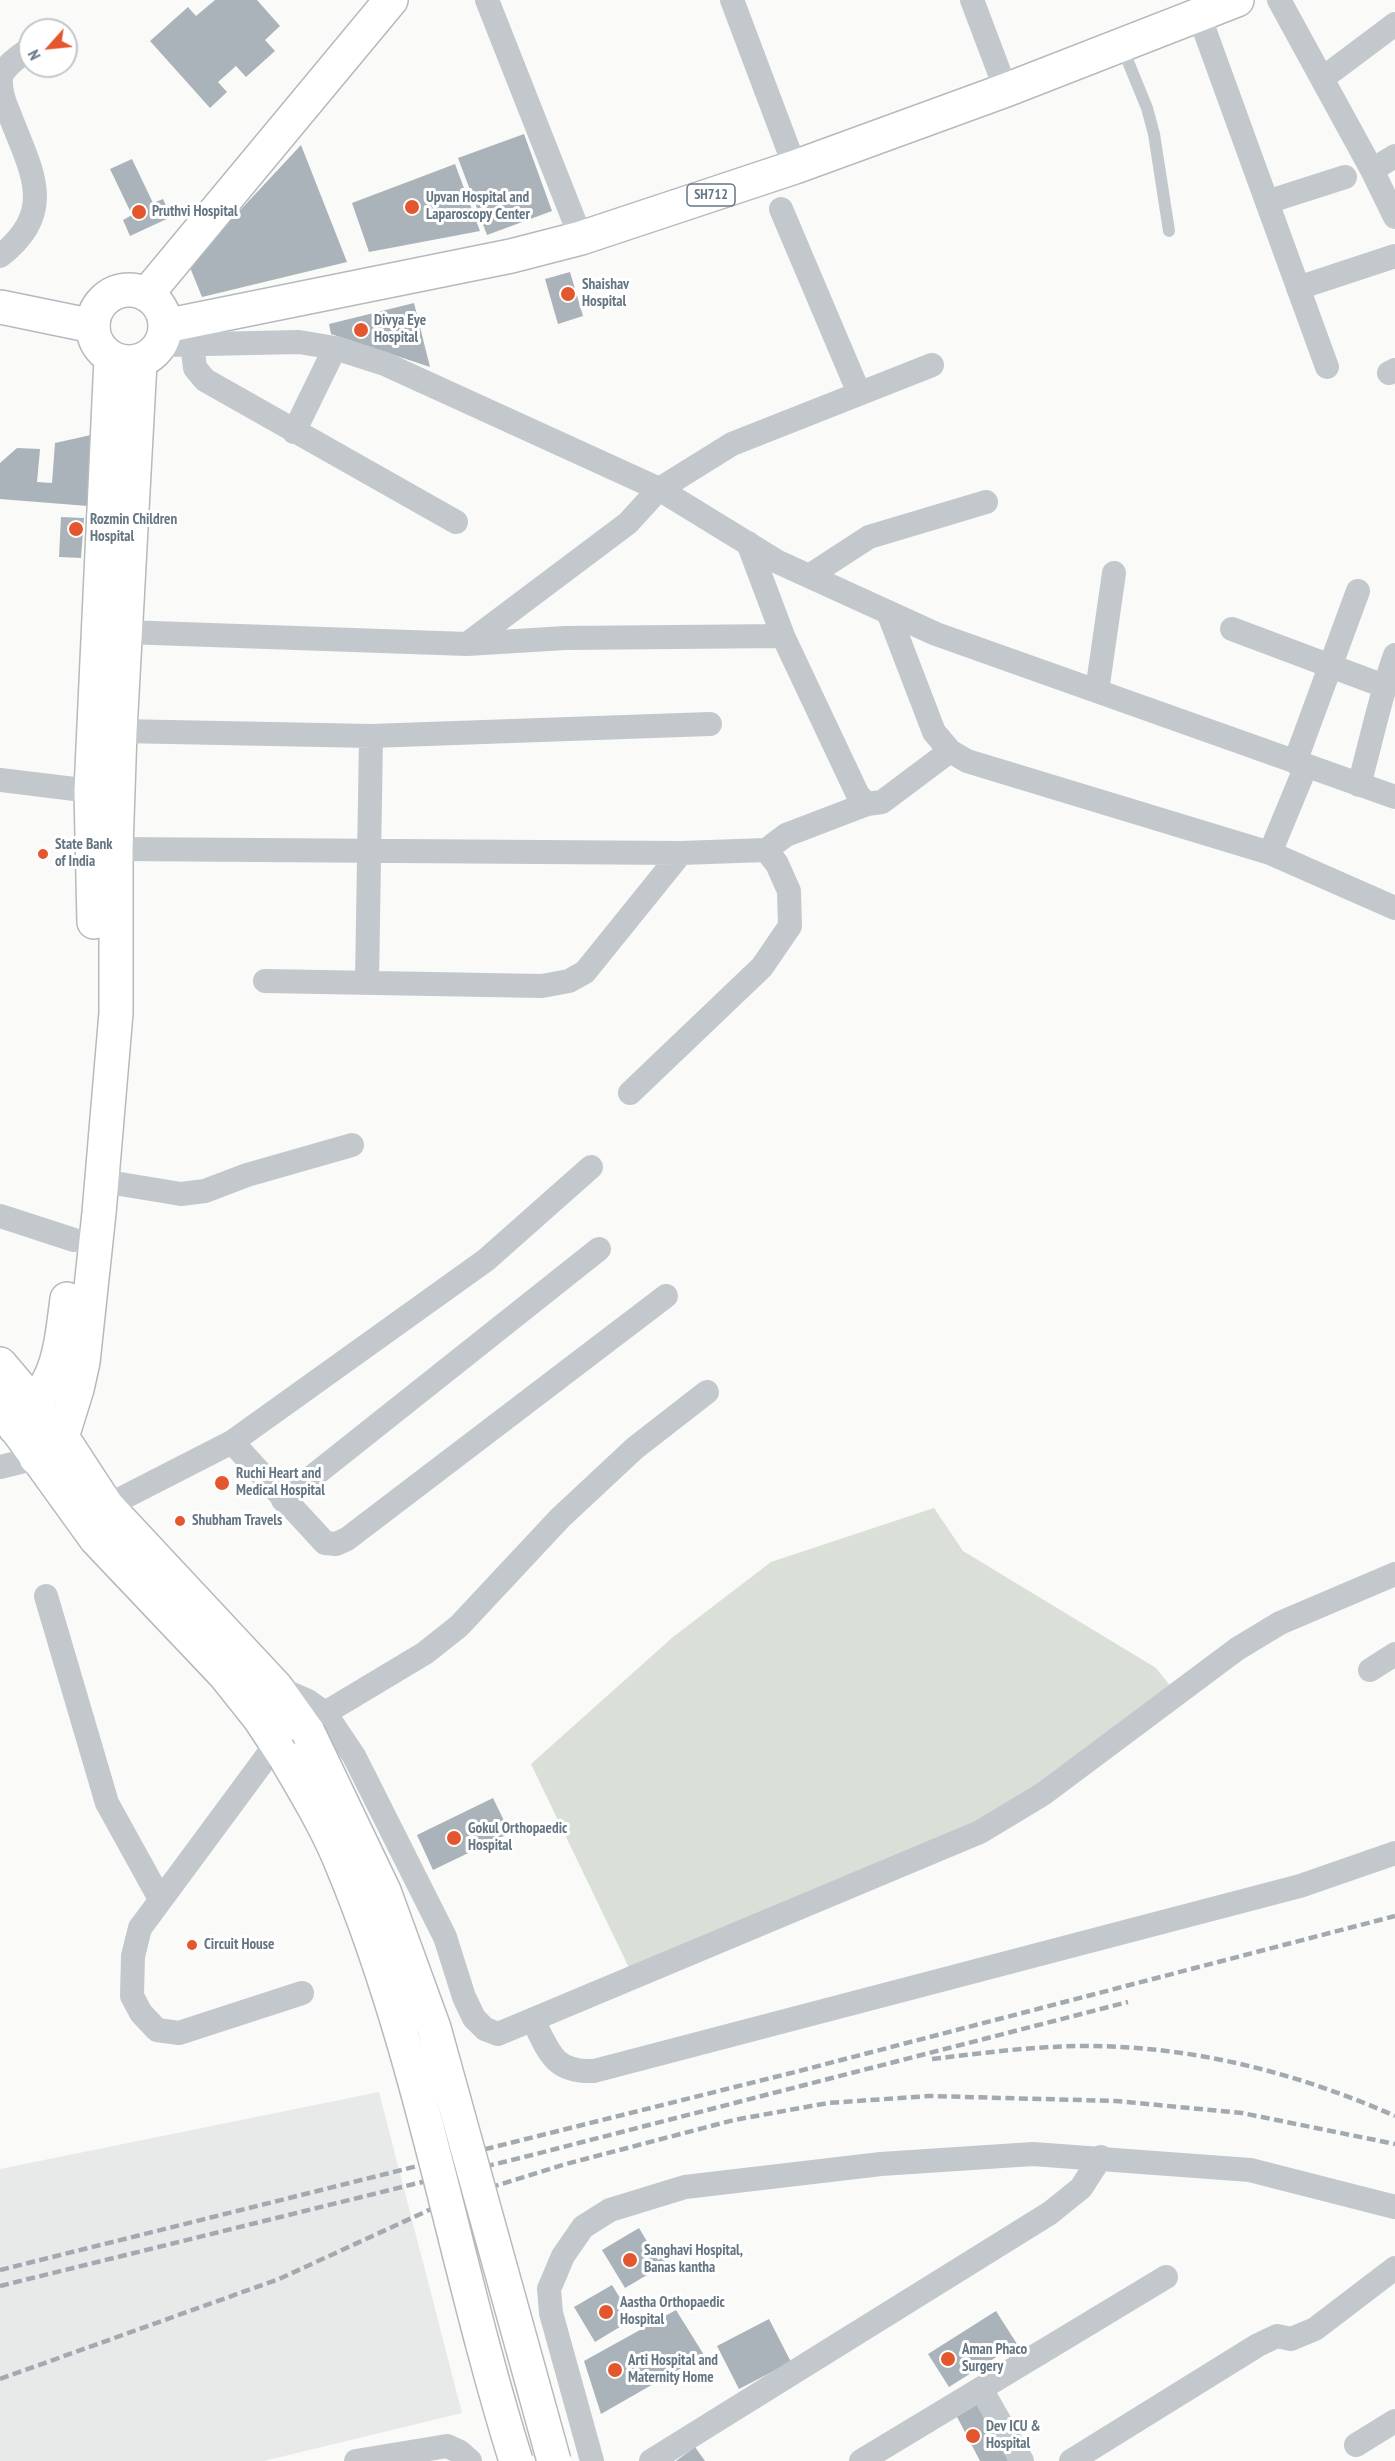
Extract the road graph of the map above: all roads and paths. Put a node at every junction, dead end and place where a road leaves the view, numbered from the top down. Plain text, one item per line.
1 (391, 0) edge
2 (487, 0) edge
3 (732, 0) edge
4 (972, 0) edge
5 (1237, 0) edge
6 (1279, 0) edge
7 (1199, 15) junction
8 (1395, 24) edge
9 (1122, 46) junction
10 (18, 57) edge
11 (1323, 78) junction
12 (1006, 90) junction
13 (1395, 156) edge
14 (795, 167) junction
15 (1372, 170) junction
16 (1345, 177) dead end
17 (1267, 202) junction
18 (781, 209) dead end
19 (1395, 217) edge
20 (1169, 231) dead end
21 (581, 238) junction
22 (0, 256) edge
23 (1395, 256) edge
24 (1298, 288) junction
25 (147, 294) junction
26 (0, 307) edge
27 (93, 326) junction
28 (154, 347) junction
29 (335, 348) junction
30 (932, 365) dead end
31 (1327, 367) dead end
32 (859, 393) junction
33 (294, 432) junction
34 (659, 489) junction
35 (986, 502) dead end
36 (456, 522) dead end
37 (748, 543) junction
38 (1114, 573) dead end
39 (809, 576) junction
40 (1358, 591) dead end
41 (888, 612) junction
42 (1232, 629) dead end
43 (125, 632) junction
44 (783, 636) junction
45 (466, 644) junction
46 (1395, 655) edge
47 (1330, 664) junction
48 (1384, 686) junction
49 (1097, 691) junction
50 (710, 724) dead end
51 (120, 731) junction
52 (371, 736) junction
53 (950, 751) junction
54 (1301, 764) junction
55 (0, 780) edge
56 (1359, 784) junction
57 (91, 791) junction
58 (1395, 797) edge
59 (867, 804) junction
60 (116, 849) junction
61 (766, 850) junction
62 (368, 851) junction
63 (681, 853) junction
64 (1270, 853) junction
65 (1395, 908) edge
66 (265, 981) dead end
67 (367, 982) junction
68 (630, 1092) dead end
69 (351, 1145) dead end
70 (591, 1167) dead end
71 (102, 1181) junction
72 (0, 1216) edge
73 (74, 1240) junction
74 (599, 1249) dead end
75 (666, 1296) dead end
76 (0, 1364) edge
77 (707, 1392) dead end
78 (13, 1417) edge
79 (62, 1437) junction
80 (232, 1442) junction
81 (36, 1458) junction
82 (0, 1467) edge
83 (283, 1500) junction
84 (107, 1506) junction
85 (1395, 1574) edge
86 (46, 1596) dead end
87 (1395, 1654) edge
88 (1370, 1670) dead end
89 (316, 1723) junction
90 (280, 1750) junction
91 (1395, 1853) edge
92 (160, 1899) junction
93 (302, 1993) dead end
94 (533, 2020) junction
95 (1101, 2157) junction
96 (1395, 2207) edge
97 (1395, 2268) edge
98 (1166, 2277) dead end
99 (981, 2389) junction
100 (1395, 2421) edge
101 (1356, 2445) dead end
102 (367, 2460) edge
103 (470, 2461) edge
104 (516, 2461) edge
105 (554, 2461) edge
106 (592, 2461) edge
107 (651, 2461) edge
108 (861, 2461) edge
109 (1022, 2461) edge
110 (1071, 2461) edge

1 - 25 main road
2 - 21 street
3 - 14 street
4 - 12 street
5 - 7 main road, SH712
6 - 11 street
7 - 9 main road, SH712
7 - 17 street
8 - 11 street
9 - 12 main road, SH712
9 - 20 lane
10 - 22 street
11 - 15 street
12 - 14 main road, SH712
13 - 15 street
14 - 21 main road, SH712
15 - 19 street
16 - 17 street
17 - 24 street
18 - 32 street
21 - 28 main road, SH712
23 - 24 street
24 - 31 street
25 - 27 main road
25 - 28 main road
26 - 27 main road
27 - 28 main road
28 - 29 street
28 - 33 street
28 - 43 main road
28 - 57 main road
29 - 33 street
29 - 34 street
30 - 32 street
32 - 34 street
33 - 36 street
34 - 37 street
34 - 45 street
35 - 39 street
37 - 39 street
37 - 44 street
38 - 49 street
39 - 41 street
40 - 47 street
41 - 49 street
41 - 53 street
42 - 47 street
43 - 45 street
43 - 51 main road
44 - 45 street
44 - 59 street
46 - 48 street
47 - 48 street
47 - 54 street
48 - 56 street
49 - 54 street
50 - 52 street
51 - 52 street
51 - 60 main road
52 - 62 street
53 - 59 street
53 - 64 street
54 - 56 street
54 - 64 street
55 - 57 street
56 - 58 street
57 - 73 main road
59 - 61 street
60 - 62 street
60 - 71 main road
61 - 63 street
61 - 68 street
62 - 63 street
62 - 67 street
63 - 67 street
64 - 65 street
66 - 67 street
69 - 71 street
70 - 80 street
71 - 79 main road
72 - 73 street
73 - 78 main road
74 - 83 street
75 - 83 street
76 - 78 main road
77 - 89 street
78 - 79 main road
78 - 81 main road
79 - 81 main road
79 - 84 main road
80 - 83 street
80 - 84 street
81 - 82 street
81 - 90 main road
84 - 89 main road
85 - 94 street
86 - 92 street
87 - 88 street
89 - 94 street
89 - 105 main road, bridge
90 - 92 street
90 - 104 main road, bridge
91 - 94 street
92 - 93 street
95 - 96 street
95 - 106 street
95 - 107 street
97 - 110 street
98 - 99 street
99 - 108 street
99 - 109 street
100 - 101 street
102 - 103 street

